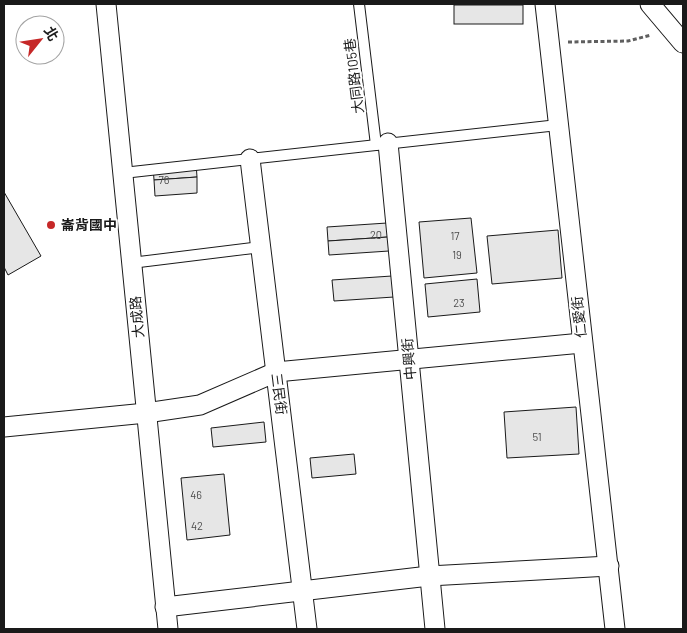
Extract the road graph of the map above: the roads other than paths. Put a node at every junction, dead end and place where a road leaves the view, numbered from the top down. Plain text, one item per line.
1 (106, 4) edge
2 (359, 4) edge
3 (545, 4) edge
4 (650, 4) edge
5 (683, 43) edge
6 (558, 125) junction
7 (382, 144) junction
8 (250, 160) junction
9 (123, 174) junction
10 (261, 247) junction
11 (132, 262) junction
12 (582, 343) junction
13 (409, 359) junction
14 (276, 372) junction
15 (146, 413) junction
16 (4, 428) edge
17 (609, 566) junction
18 (429, 576) junction
19 (303, 591) junction
20 (166, 607) junction
21 (168, 629) edge
22 (308, 629) edge
23 (435, 629) edge
24 (615, 629) edge

1 - 9 street, 大成路
2 - 7 lane, 大同路105巷
3 - 6 street, 仁愛街
4 - 5 street
6 - 7 lane
6 - 12 street, 仁愛街
7 - 8 lane
7 - 13 street, 中興街
8 - 9 lane
8 - 10 street, 三民街
9 - 11 street, 大成路
10 - 11 lane
10 - 14 street, 三民街
11 - 15 street, 大成路
12 - 13 street
12 - 17 street, 仁愛街
13 - 14 street
13 - 18 street, 中興街
14 - 15 street
14 - 19 street, 三民街
15 - 16 street
15 - 20 street, 大成路
17 - 18 street
17 - 24 street, 仁愛街
18 - 19 street
18 - 23 street
19 - 20 street
19 - 22 street, 三民街
20 - 21 street, 大成路

